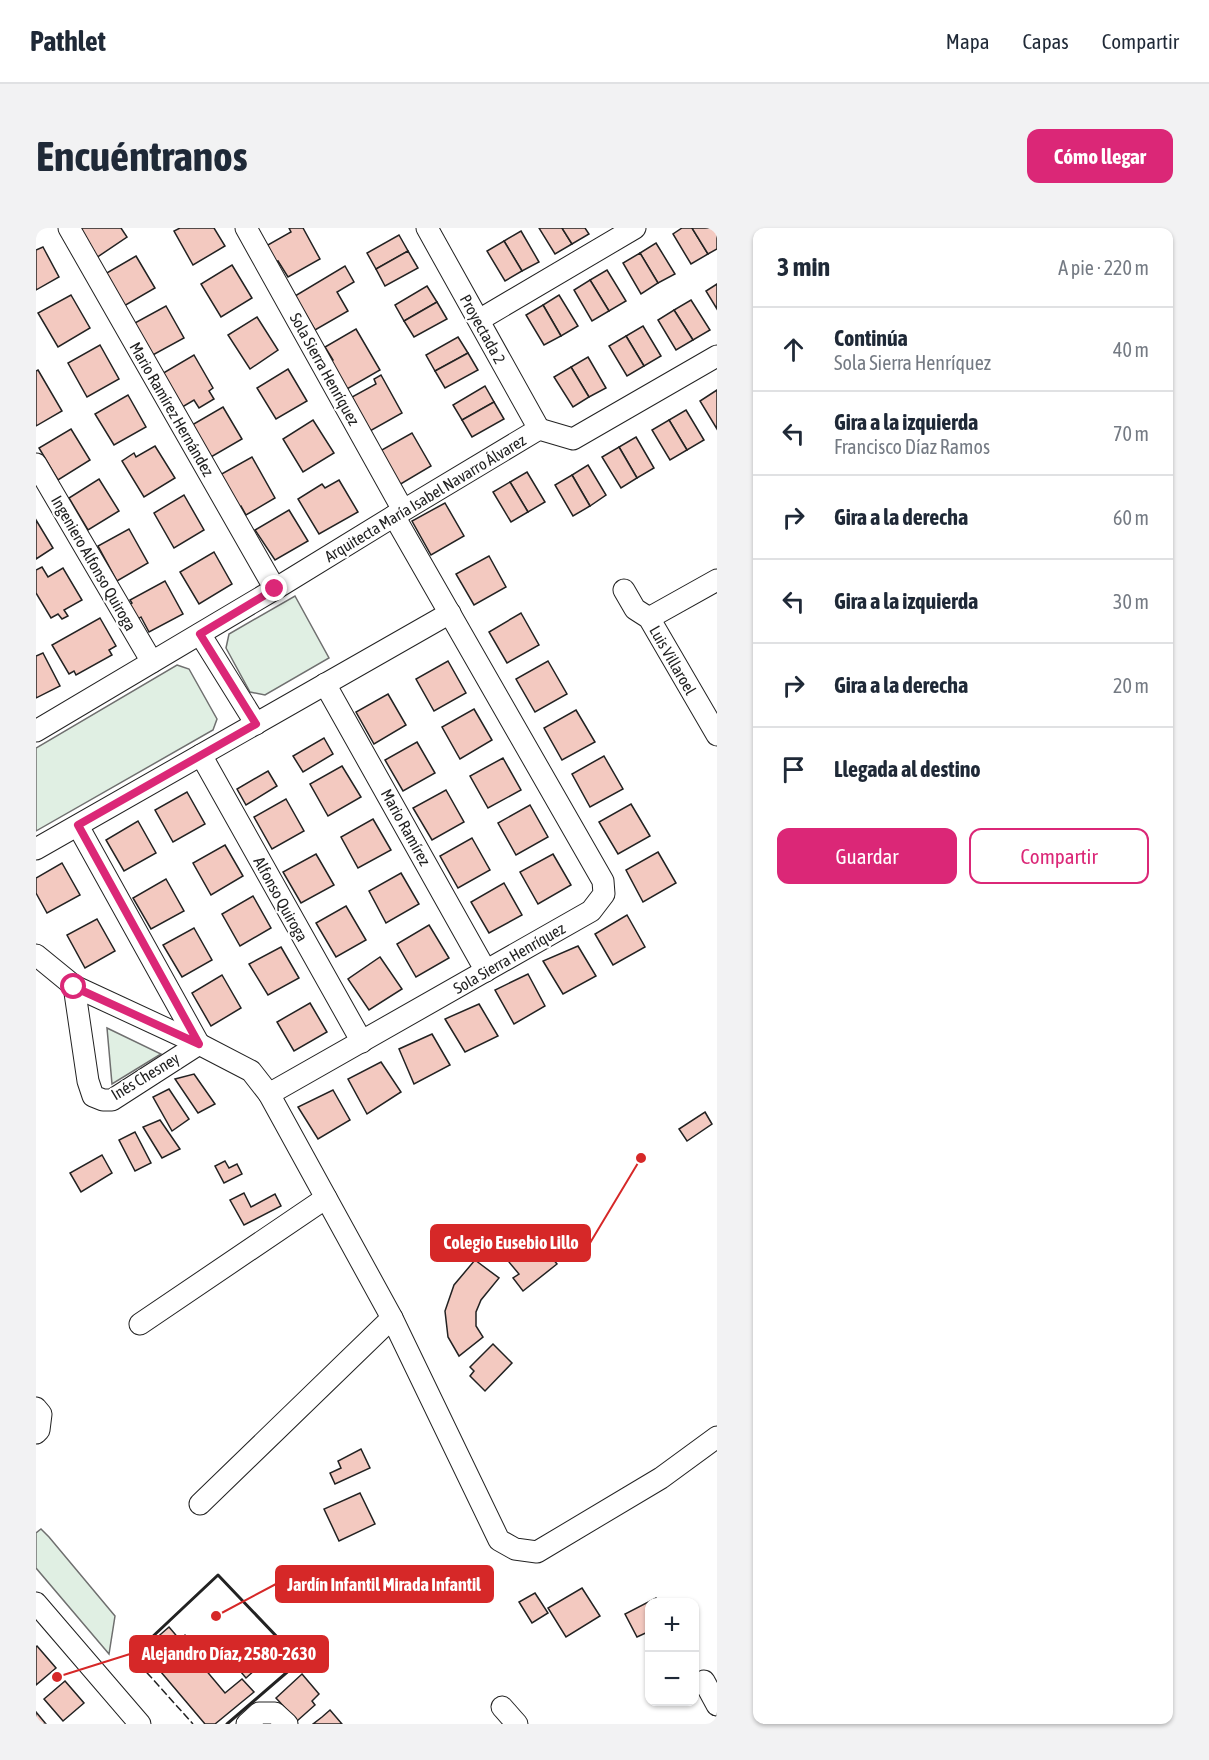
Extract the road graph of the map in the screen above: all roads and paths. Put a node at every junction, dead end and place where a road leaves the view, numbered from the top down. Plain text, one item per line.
1 (69, 228) edge
2 (246, 228) edge
3 (427, 228) edge
4 (635, 228) edge
5 (479, 320) junction
6 (717, 356) edge
7 (540, 429) junction
8 (36, 464) edge
9 (399, 513) junction
10 (717, 580) edge
11 (275, 589) junction
12 (624, 590) dead end
13 (450, 613) junction
14 (649, 618) junction
15 (200, 634) junction
16 (152, 662) junction
17 (325, 684) junction
18 (256, 724) junction
19 (36, 731) edge
20 (717, 735) edge
21 (201, 755) junction
22 (78, 825) junction
23 (36, 849) edge
24 (36, 955) edge
25 (486, 971) junction
26 (74, 987) junction
27 (362, 1042) junction
28 (199, 1044) junction
29 (269, 1094) junction
30 (326, 1198) junction
31 (392, 1318) junction
32 (140, 1324) dead end
33 (36, 1408) edge
34 (37, 1431) edge
35 (717, 1437) edge
36 (200, 1504) dead end
37 (36, 1603) edge
38 (704, 1681) dead end
39 (717, 1705) edge
40 (502, 1707) dead end
41 (130, 1720) edge
42 (247, 1724) edge
43 (287, 1724) edge
44 (517, 1724) edge

1 - 11 street, Mario Ramírez Hernández
2 - 9 street, Sola Sierra Henríquez
3 - 5 street, Proyectada 2
4 - 5 street
5 - 7 street, Proyectada 2
6 - 7 street, Arquitecta María Isabel Navarro Álvarez
7 - 9 street, Arquitecta María Isabel Navarro Álvarez
8 - 16 street, Ingeniero Alfonso Quiroga
9 - 11 street, Arquitecta María Isabel Navarro Álvarez
9 - 13 street, Sola Sierra Henríquez
10 - 14 street
11 - 15 street, Arquitecta María Isabel Navarro Álvarez
12 - 14 street, Luis Villaroel
13 - 17 street
13 - 25 street, Sola Sierra Henríquez
14 - 20 street, Luis Villaroel
15 - 16 street, Arquitecta María Isabel Navarro Álvarez
15 - 18 street
16 - 19 street, Arquitecta María Isabel Navarro Álvarez
17 - 18 street
17 - 25 street, Mario Ramírez
18 - 21 street
21 - 22 street
21 - 27 street, Alfonso Quiroga
22 - 23 street
22 - 28 street
24 - 26 street
25 - 27 street, Sola Sierra Henríquez
26 - 28 street
26 - 28 street, Inés Chesney
27 - 29 street, Sola Sierra Henríquez
28 - 29 street
29 - 30 street
30 - 31 street
30 - 32 street
31 - 35 street
31 - 36 street
33 - 34 street
37 - 41 street
38 - 39 street
40 - 44 street
42 - 43 street

